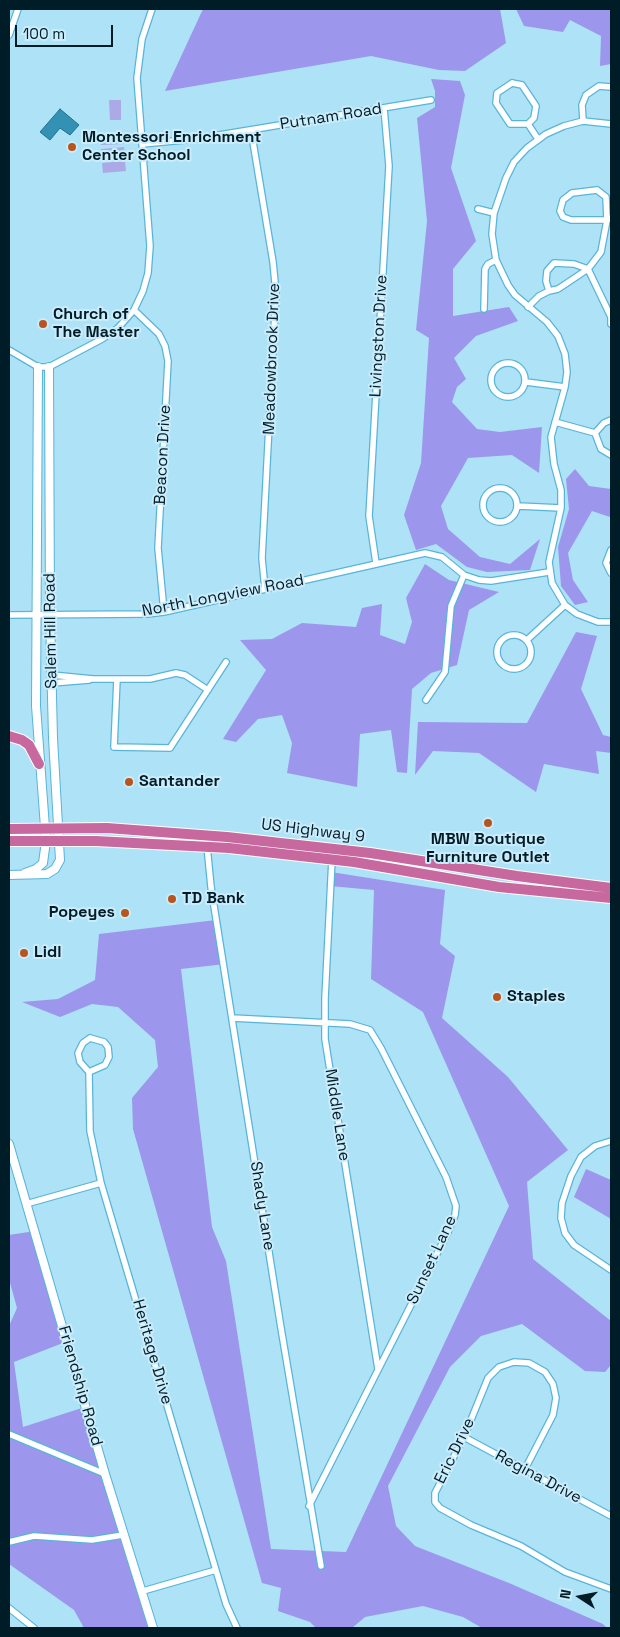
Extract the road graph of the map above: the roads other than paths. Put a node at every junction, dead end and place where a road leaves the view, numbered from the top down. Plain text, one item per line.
1 (18, 9) edge
2 (152, 9) edge
3 (9, 35) edge
4 (611, 87) edge
5 (431, 100) dead end
6 (384, 108) junction
7 (584, 122) junction
8 (528, 124) junction
9 (611, 124) edge
10 (251, 130) junction
11 (538, 138) junction
12 (142, 144) junction
13 (478, 209) dead end
14 (494, 213) junction
15 (609, 219) edge
16 (496, 260) junction
17 (588, 269) junction
18 (549, 291) junction
19 (528, 306) junction
20 (484, 309) dead end
21 (134, 310) junction
22 (611, 324) edge
23 (9, 350) edge
24 (38, 367) junction
25 (49, 368) junction
26 (526, 382) junction
27 (565, 387) junction
28 (611, 420) edge
29 (555, 422) junction
30 (595, 432) junction
31 (611, 455) edge
32 (518, 506) junction
33 (561, 508) junction
34 (611, 550) edge
35 (376, 563) junction
36 (549, 572) junction
37 (611, 574) edge
38 (464, 575) junction
39 (265, 589) junction
40 (565, 605) junction
41 (164, 612) junction
42 (9, 615) edge
43 (50, 615) junction
44 (38, 616) junction
45 (611, 622) edge
46 (528, 639) junction
47 (226, 662) dead end
48 (52, 679) junction
49 (116, 679) junction
50 (36, 687) junction
51 (208, 690) junction
52 (426, 700) dead end
53 (9, 736) edge
54 (39, 764) junction
55 (9, 823) edge
56 (59, 827) junction
57 (40, 828) junction
58 (9, 829) edge
59 (9, 840) edge
60 (46, 841) junction
61 (60, 841) junction
62 (207, 846) junction
63 (332, 859) junction
64 (9, 875) edge
65 (21, 875) junction
66 (611, 888) edge
67 (611, 898) edge
68 (232, 1018) junction
69 (325, 1023) junction
70 (89, 1072) junction
71 (611, 1141) edge
72 (9, 1144) edge
73 (101, 1183) junction
74 (26, 1204) junction
75 (611, 1270) edge
76 (378, 1369) junction
77 (9, 1434) edge
78 (464, 1437) junction
79 (525, 1470) junction
80 (105, 1474) junction
81 (309, 1506) junction
82 (611, 1516) edge
83 (123, 1535) junction
84 (9, 1542) edge
85 (321, 1566) dead end
86 (216, 1570) junction
87 (611, 1589) edge
88 (143, 1591) junction
89 (9, 1608) edge
90 (34, 1628) edge
91 (153, 1628) edge
92 (237, 1628) edge

1 - 3 street
2 - 12 street
4 - 7 street
5 - 6 street, Putnam Road
6 - 10 street, Putnam Road
6 - 35 street, Livingston Drive
7 - 9 street
7 - 11 street
8 - 8 street
8 - 11 street
10 - 12 street, Putnam Road
10 - 39 street, Meadowbrook Drive
11 - 14 street
12 - 21 street
13 - 14 street
14 - 16 street
15 - 15 street
15 - 17 street
16 - 19 street
16 - 20 street
17 - 18 street
17 - 18 street
17 - 22 street
18 - 19 street
19 - 27 street
21 - 25 street
21 - 41 street, Beacon Drive
23 - 24 street
24 - 25 street
24 - 44 street, Salem Hill Road
25 - 43 street, Salem Hill Road
26 - 26 street
26 - 27 street
27 - 29 street
28 - 30 street
29 - 30 street
29 - 33 street
30 - 31 street
32 - 32 street
32 - 33 street
33 - 36 street
34 - 37 street
35 - 38 street, North Longview Road
35 - 39 street, North Longview Road
36 - 38 street
36 - 40 street
38 - 52 street
39 - 41 street, North Longview Road
40 - 45 street
40 - 46 street
41 - 43 street, North Longview Road
42 - 44 street, North Longview Road
43 - 44 street, North Longview Road
43 - 48 street, Salem Hill Road
44 - 50 street, Salem Hill Road
46 - 46 street
47 - 51 street
48 - 49 street
48 - 50 street
48 - 56 street, Salem Hill Road
49 - 51 street
49 - 51 street
50 - 54 street, Salem Hill Road
53 - 54 highway
54 - 57 street, Salem Hill Road
55 - 57 highway
56 - 57 highway, US Highway 9
56 - 61 street, Salem Hill Road
56 - 66 highway, US Highway 9
57 - 58 highway, US Highway 9
57 - 60 street, Salem Hill Road
59 - 60 highway, US Highway 9
60 - 61 highway, US Highway 9
60 - 65 street, Salem Hill Road
61 - 62 highway, US Highway 9
61 - 65 street, Salem Hill Road
62 - 63 highway, US Highway 9
62 - 68 street, Shady Lane
63 - 67 highway, US Highway 9
63 - 69 street, Middle Lane
64 - 65 street, Salem Hill Road
68 - 69 street, Sunset Lane
68 - 81 street, Shady Lane
69 - 76 street, Middle Lane
69 - 76 street, Sunset Lane
70 - 70 street, Heritage Drive
70 - 73 street, Heritage Drive
71 - 75 street
72 - 74 street, Friendship Road
73 - 74 street
73 - 86 street, Heritage Drive
74 - 80 street, Friendship Road
76 - 81 street, Sunset Lane
77 - 80 street
78 - 79 street, Regina Drive
78 - 79 street, Eric Drive
78 - 87 street, Eric Drive
79 - 82 street, Regina Drive
80 - 83 street, Friendship Road
81 - 85 street, Shady Lane
83 - 84 street
83 - 88 street, Friendship Road
86 - 88 street
86 - 92 street, Heritage Drive
88 - 91 street, Friendship Road
89 - 90 street

